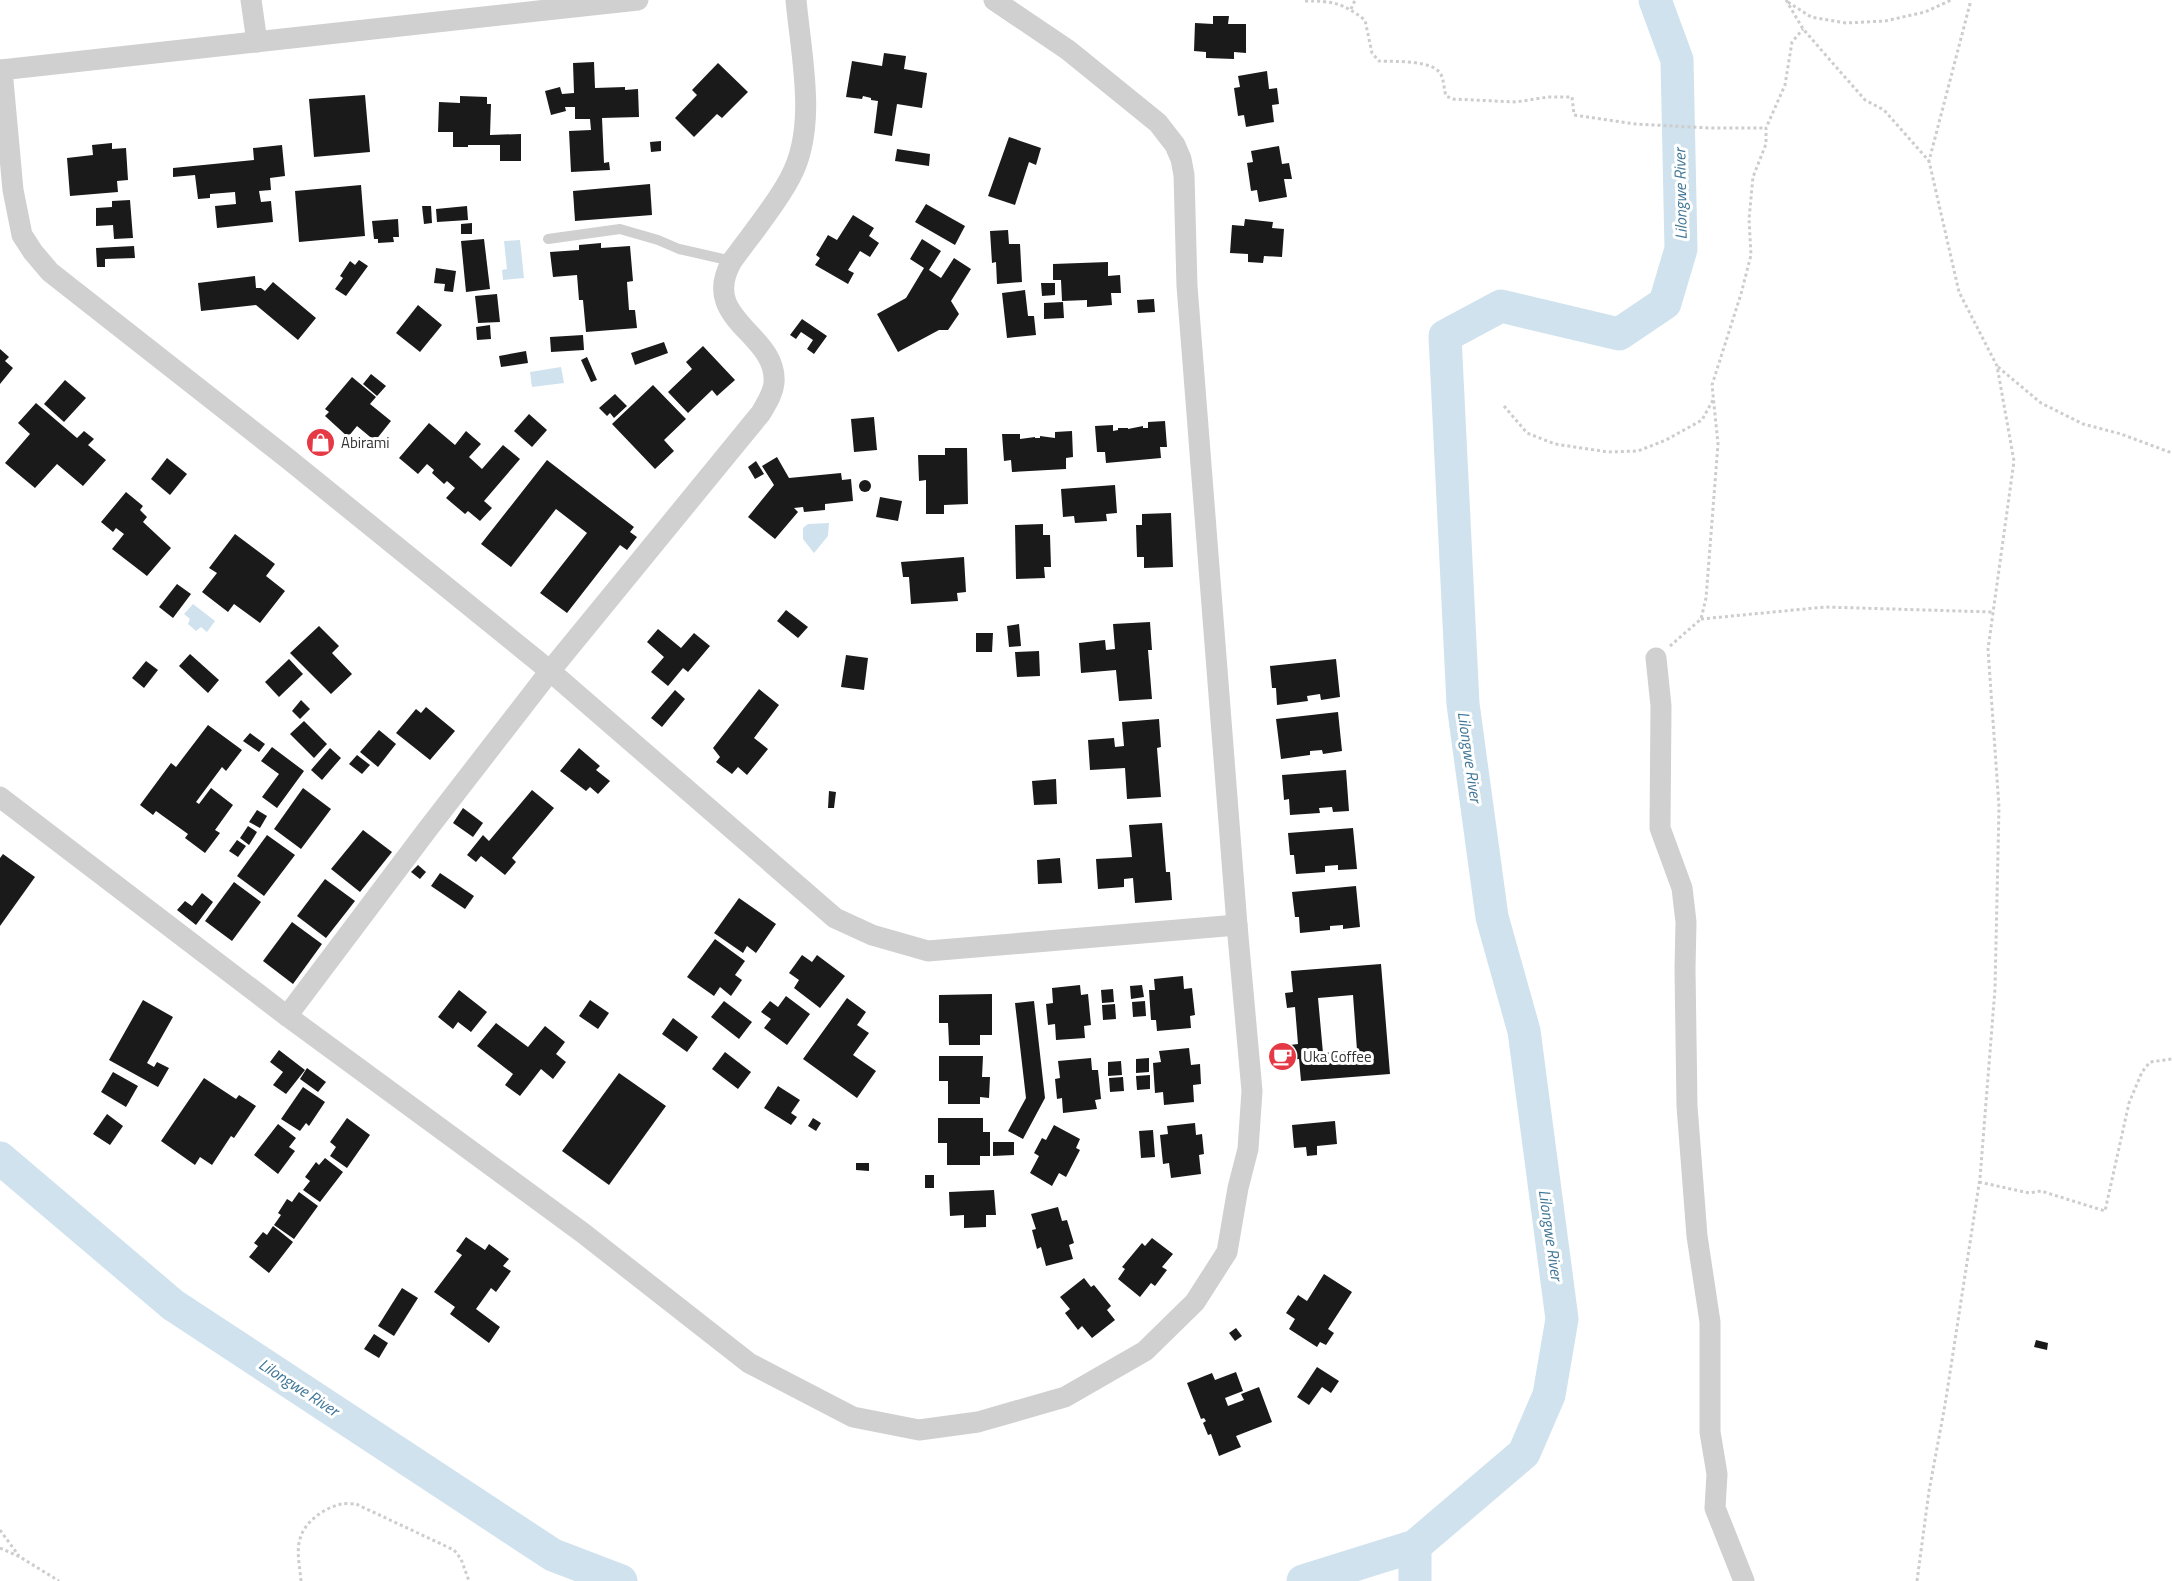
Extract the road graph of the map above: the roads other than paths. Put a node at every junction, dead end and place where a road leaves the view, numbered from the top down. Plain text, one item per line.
1 (251, 0) edge
2 (638, 0) edge
3 (796, 0) edge
4 (994, 0) edge
5 (257, 42) junction
6 (1, 70) edge
7 (548, 240) dead end
8 (732, 261) junction
9 (1656, 658) road end
10 (550, 671) junction
11 (0, 797) edge
12 (1237, 925) junction
13 (288, 1016) junction
14 (1744, 1581) edge

1 - 5 street
2 - 5 street
3 - 8 street
4 - 12 street
5 - 6 street
6 - 10 street
7 - 8 lane
8 - 10 street
9 - 14 street
10 - 12 street
10 - 13 street
11 - 13 street
12 - 13 street

